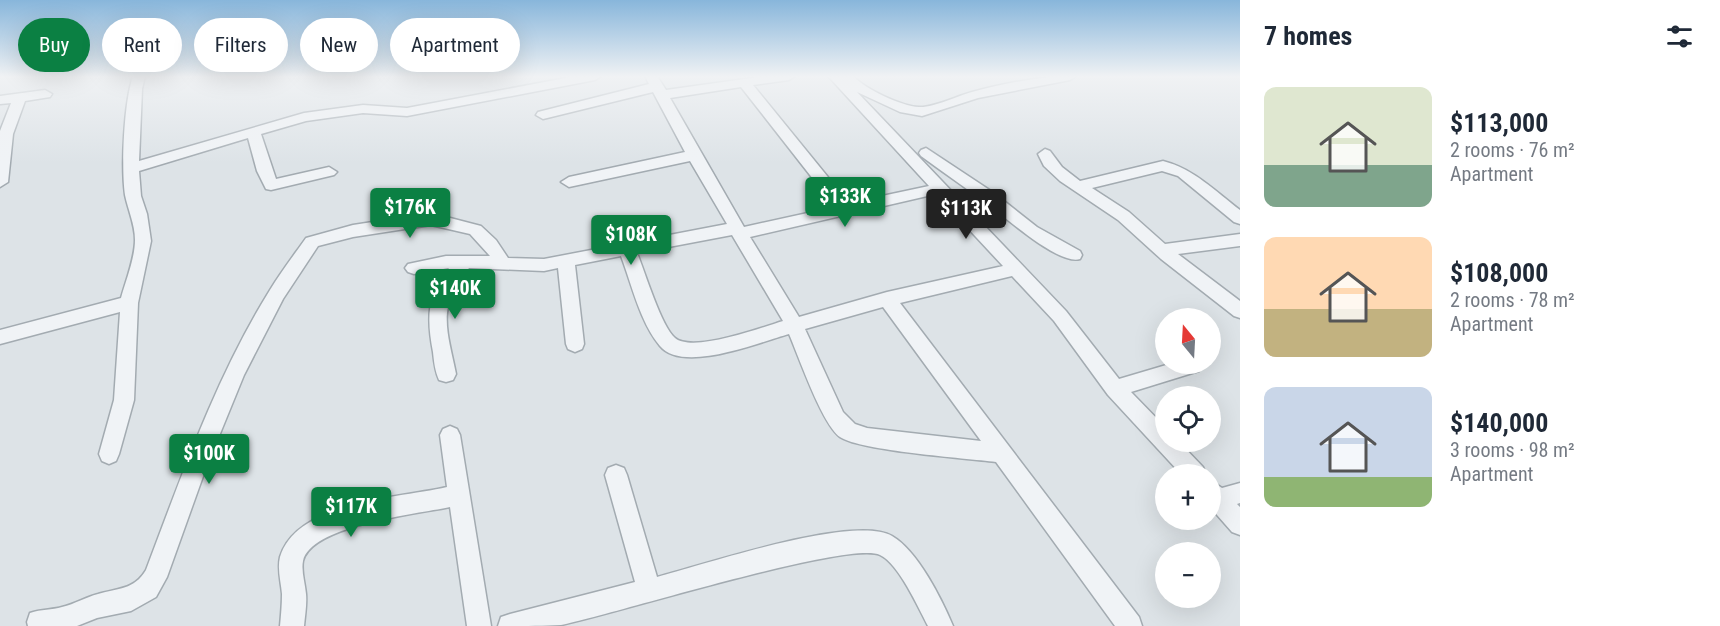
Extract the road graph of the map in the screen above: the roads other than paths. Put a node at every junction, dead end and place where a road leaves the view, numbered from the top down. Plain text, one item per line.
1 (17, 105) edge
2 (134, 105) edge
3 (432, 105) edge
4 (580, 105) edge
5 (667, 105) edge
6 (762, 105) edge
7 (862, 105) edge
8 (896, 105) edge
9 (943, 105) edge
10 (543, 115) dead end
11 (253, 131) junction
12 (2, 149) edge
13 (926, 153) dead end
14 (694, 154) junction
15 (1045, 154) dead end
16 (131, 168) junction
17 (329, 172) dead end
18 (0, 182) edge
19 (569, 182) dead end
20 (1079, 186) junction
21 (942, 188) junction
22 (846, 210) junction
23 (1240, 218) edge
24 (739, 230) junction
25 (1240, 240) edge
26 (627, 249) junction
27 (1162, 250) junction
28 (1074, 255) dead end
29 (464, 262) junction
30 (502, 262) junction
31 (566, 262) junction
32 (414, 268) dead end
33 (1016, 269) junction
34 (887, 298) junction
35 (129, 303) junction
36 (1240, 311) edge
37 (794, 325) junction
38 (0, 337) edge
39 (575, 344) dead end
40 (446, 374) dead end
41 (1163, 374) edge
42 (1115, 389) junction
43 (450, 435) dead end
44 (1000, 453) junction
45 (109, 454) dead end
46 (1186, 464) edge
47 (616, 475) dead end
48 (459, 494) junction
49 (1223, 494) edge
50 (1240, 524) edge
51 (649, 591) junction
52 (39, 622) dead end
53 (292, 626) edge
54 (479, 626) edge
55 (510, 626) edge
56 (941, 626) edge
57 (1130, 626) edge

1 - 12 street
2 - 16 street
3 - 11 street
4 - 10 street
5 - 14 street
6 - 22 street
7 - 21 street
8 - 9 street
11 - 16 street
11 - 17 street
12 - 18 street
13 - 28 street
14 - 19 street
14 - 24 street
15 - 20 street
16 - 35 street
20 - 23 street
20 - 27 street
21 - 22 street
21 - 33 street
22 - 24 street
24 - 26 street
24 - 37 street
25 - 27 street
26 - 31 street
26 - 37 street
27 - 36 street
29 - 30 street
29 - 32 street
29 - 40 street
30 - 31 street
30 - 52 street
31 - 39 street
33 - 34 street
33 - 42 street
34 - 37 street
34 - 44 street
35 - 38 street
35 - 45 street
37 - 44 street
41 - 42 street
42 - 46 street
43 - 48 street
44 - 57 street
47 - 51 street
48 - 53 street
48 - 54 street
49 - 50 street
51 - 55 street
51 - 56 street

